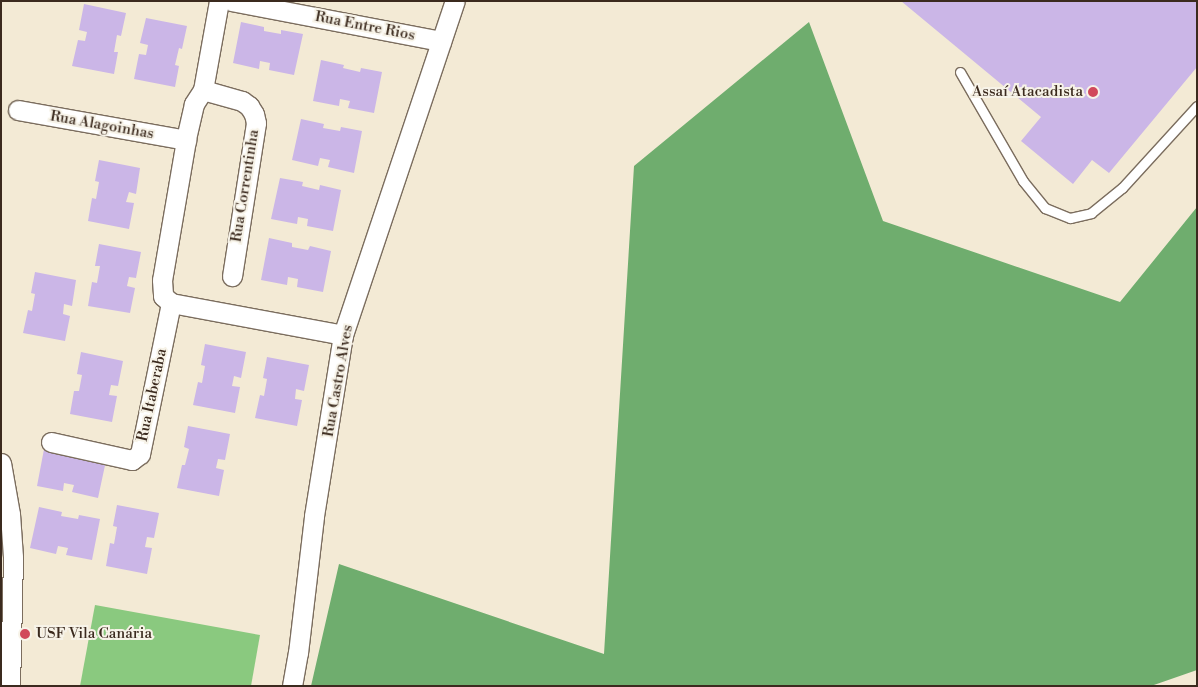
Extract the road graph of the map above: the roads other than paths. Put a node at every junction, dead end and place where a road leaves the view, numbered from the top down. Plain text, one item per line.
1 (220, 1) edge
2 (231, 1) edge
3 (455, 1) edge
4 (441, 41) junction
5 (960, 72) dead end
6 (204, 90) junction
7 (1197, 106) edge
8 (18, 110) dead end
9 (186, 140) junction
10 (232, 276) dead end
11 (171, 303) junction
12 (343, 335) junction
13 (51, 442) dead end
14 (1, 463) edge
15 (10, 686) edge
16 (292, 686) edge

1 - 6 street
2 - 4 street, Rua Entre Rios
3 - 4 street, Rua Castro Alves
4 - 12 street, Rua Castro Alves
5 - 7 lane
6 - 9 street
6 - 10 street, Rua Correntinha
8 - 9 street, Rua Alagoinhas
9 - 11 street
11 - 12 street
11 - 13 street, Rua Itaberaba
12 - 16 street, Rua Castro Alves
14 - 15 street

